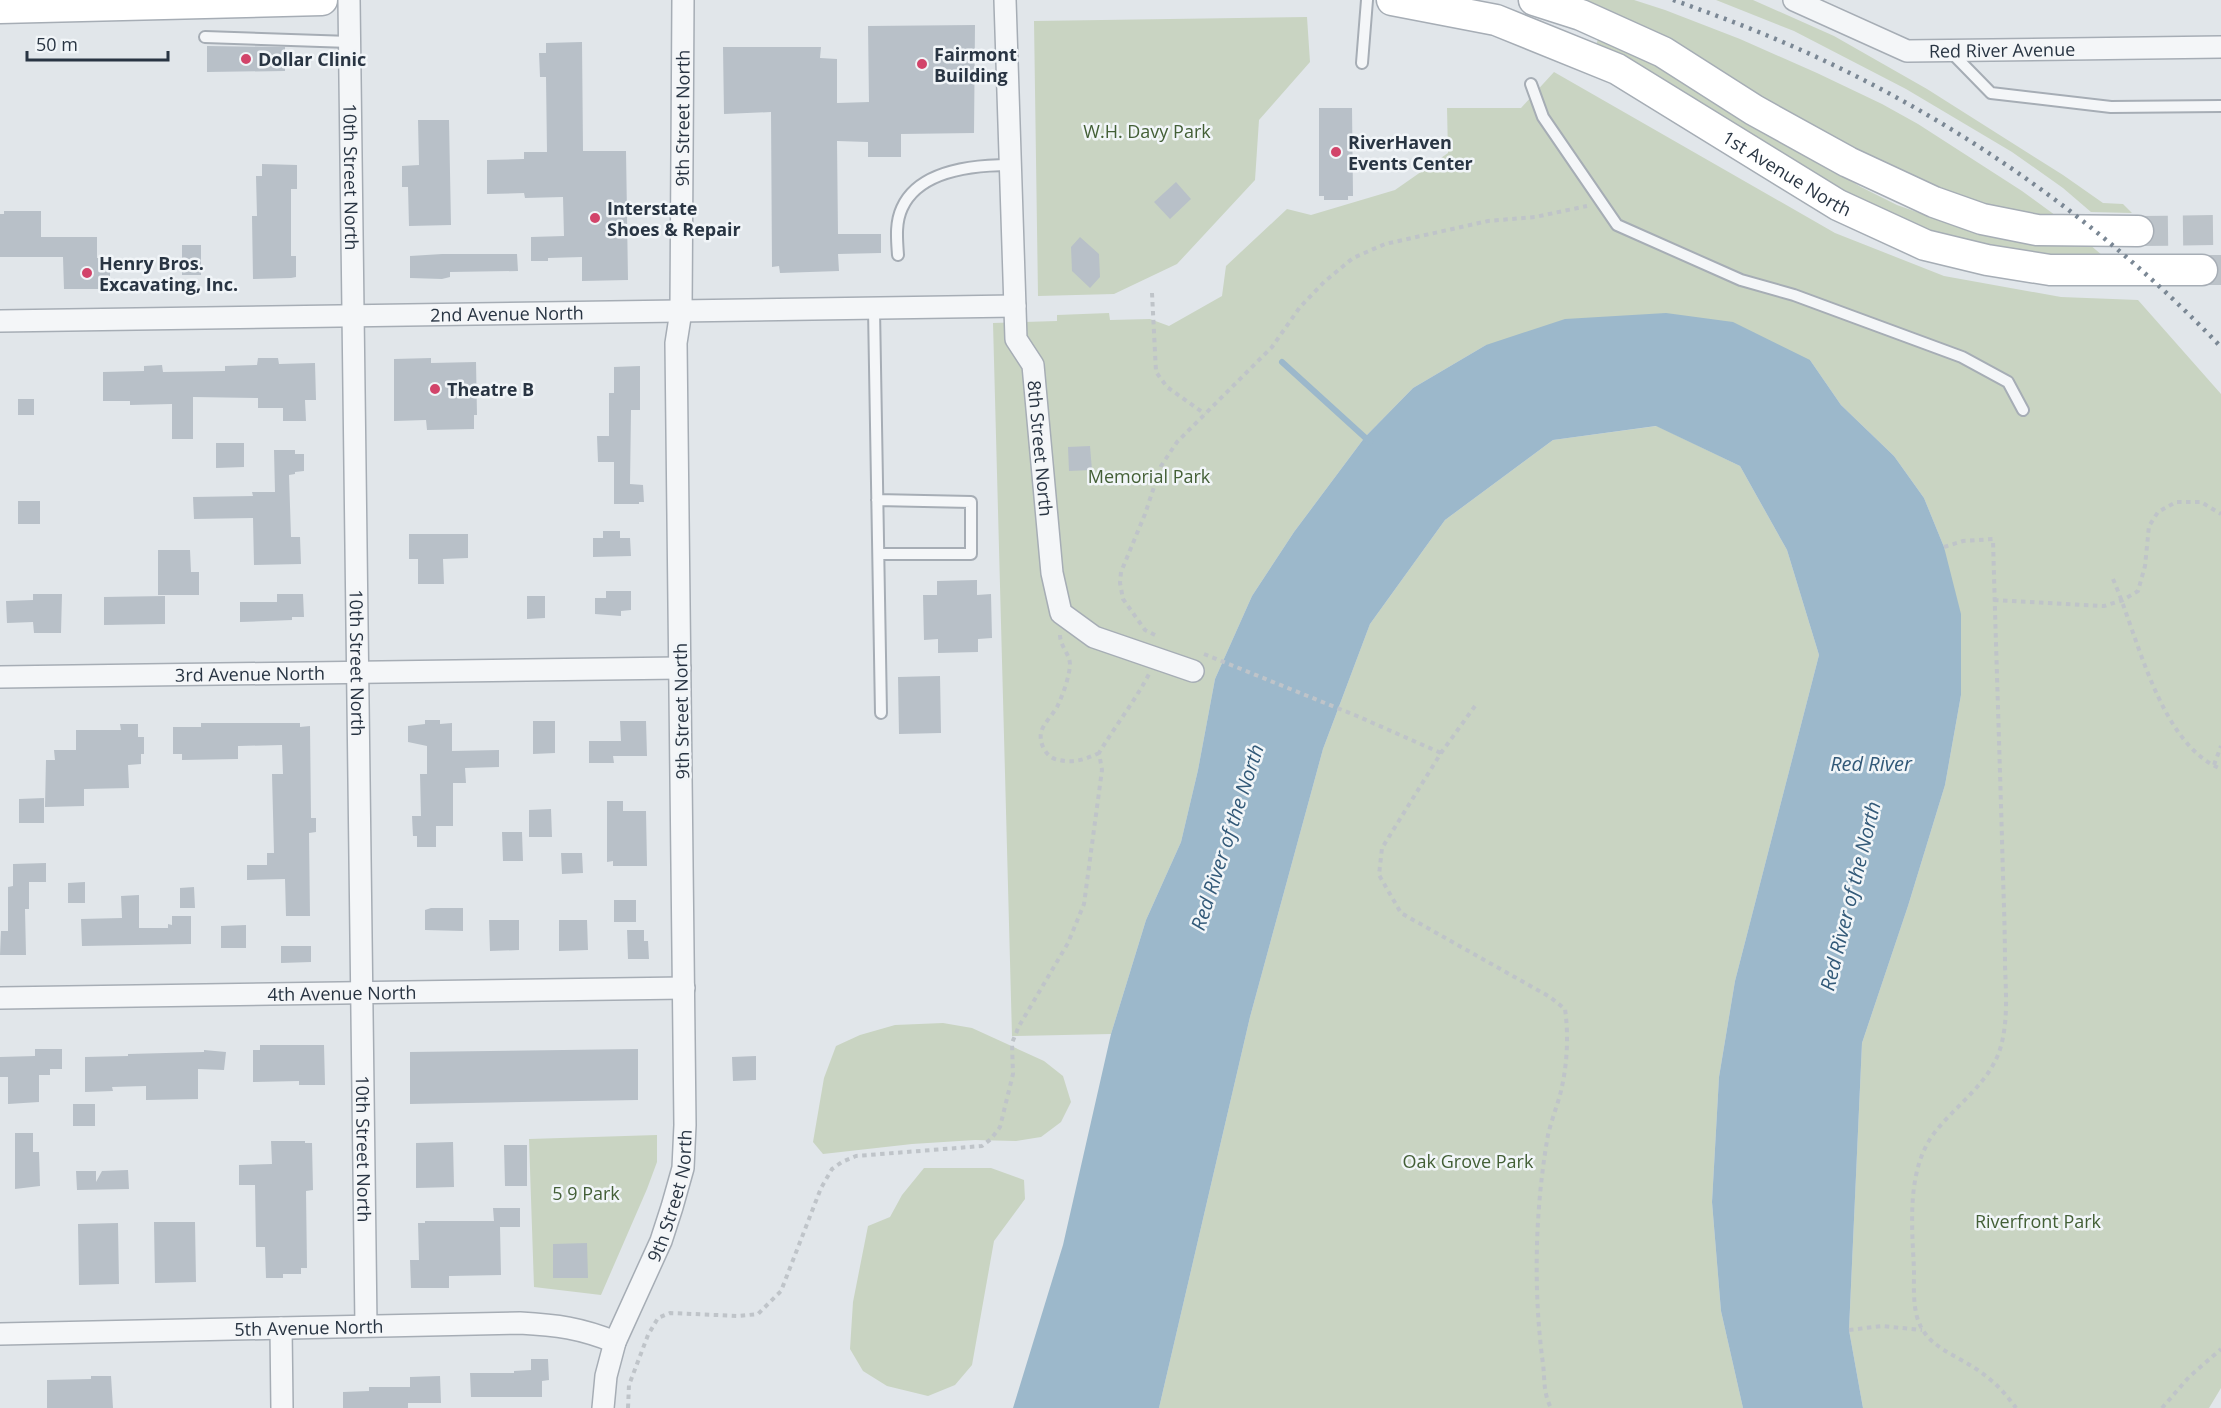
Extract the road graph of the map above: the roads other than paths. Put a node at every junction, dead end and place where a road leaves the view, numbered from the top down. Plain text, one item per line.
1 (322, 0) edge
2 (349, 0) edge
3 (683, 0) edge
4 (1005, 0) edge
5 (1367, 0) edge
6 (1392, 0) edge
7 (1534, 0) edge
8 (1794, 0) edge
9 (0, 8) edge
10 (205, 37) dead end
11 (350, 42) junction
12 (2221, 47) edge
13 (1949, 50) junction
14 (1362, 63) dead end
15 (1531, 84) dead end
16 (2221, 106) edge
17 (1010, 165) junction
18 (2138, 231) tunnel mouth
19 (898, 255) dead end
20 (2202, 270) tunnel mouth
21 (1015, 306) junction
22 (874, 309) junction
23 (681, 311) junction
24 (353, 316) junction
25 (0, 321) edge
26 (2023, 410) dead end
27 (877, 500) junction
28 (879, 554) junction
29 (1197, 659) road end
30 (680, 668) junction
31 (358, 672) junction
32 (0, 677) edge
33 (881, 713) dead end
34 (684, 988) junction
35 (362, 993) junction
36 (0, 998) edge
37 (366, 1326) junction
38 (281, 1328) junction
39 (0, 1334) edge
40 (615, 1342) junction
41 (282, 1408) edge
42 (603, 1408) edge

1 - 9 main road
2 - 11 street, 10th Street North
3 - 23 street, 9th Street North
4 - 17 street, 8th Street North
5 - 14 lane
6 - 20 main road, 1st Avenue North
7 - 18 main road, 1st Avenue North
8 - 13 street, Red River Avenue
10 - 11 lane
11 - 24 street, 10th Street North
12 - 13 street, Red River Avenue
13 - 16 lane
15 - 26 lane
17 - 19 lane
17 - 21 street, 8th Street North
21 - 22 street, 2nd Avenue North
21 - 29 street, 8th Street North
22 - 23 street, 2nd Avenue North
22 - 27 lane
23 - 24 street, 2nd Avenue North
23 - 30 street, 9th Street North
24 - 25 street, 2nd Avenue North
24 - 31 street, 10th Street North
27 - 28 lane
27 - 28 lane
28 - 33 lane
30 - 31 street, 3rd Avenue North
30 - 34 street, 9th Street North
31 - 32 street, 3rd Avenue North
31 - 35 street, 10th Street North
34 - 35 street, 4th Avenue North
34 - 40 street, 9th Street North
35 - 36 street, 4th Avenue North
35 - 37 street, 10th Street North
37 - 38 street, 5th Avenue North
37 - 40 street, 5th Avenue North
38 - 39 street, 5th Avenue North
38 - 41 street
40 - 42 street, 9th Street North

